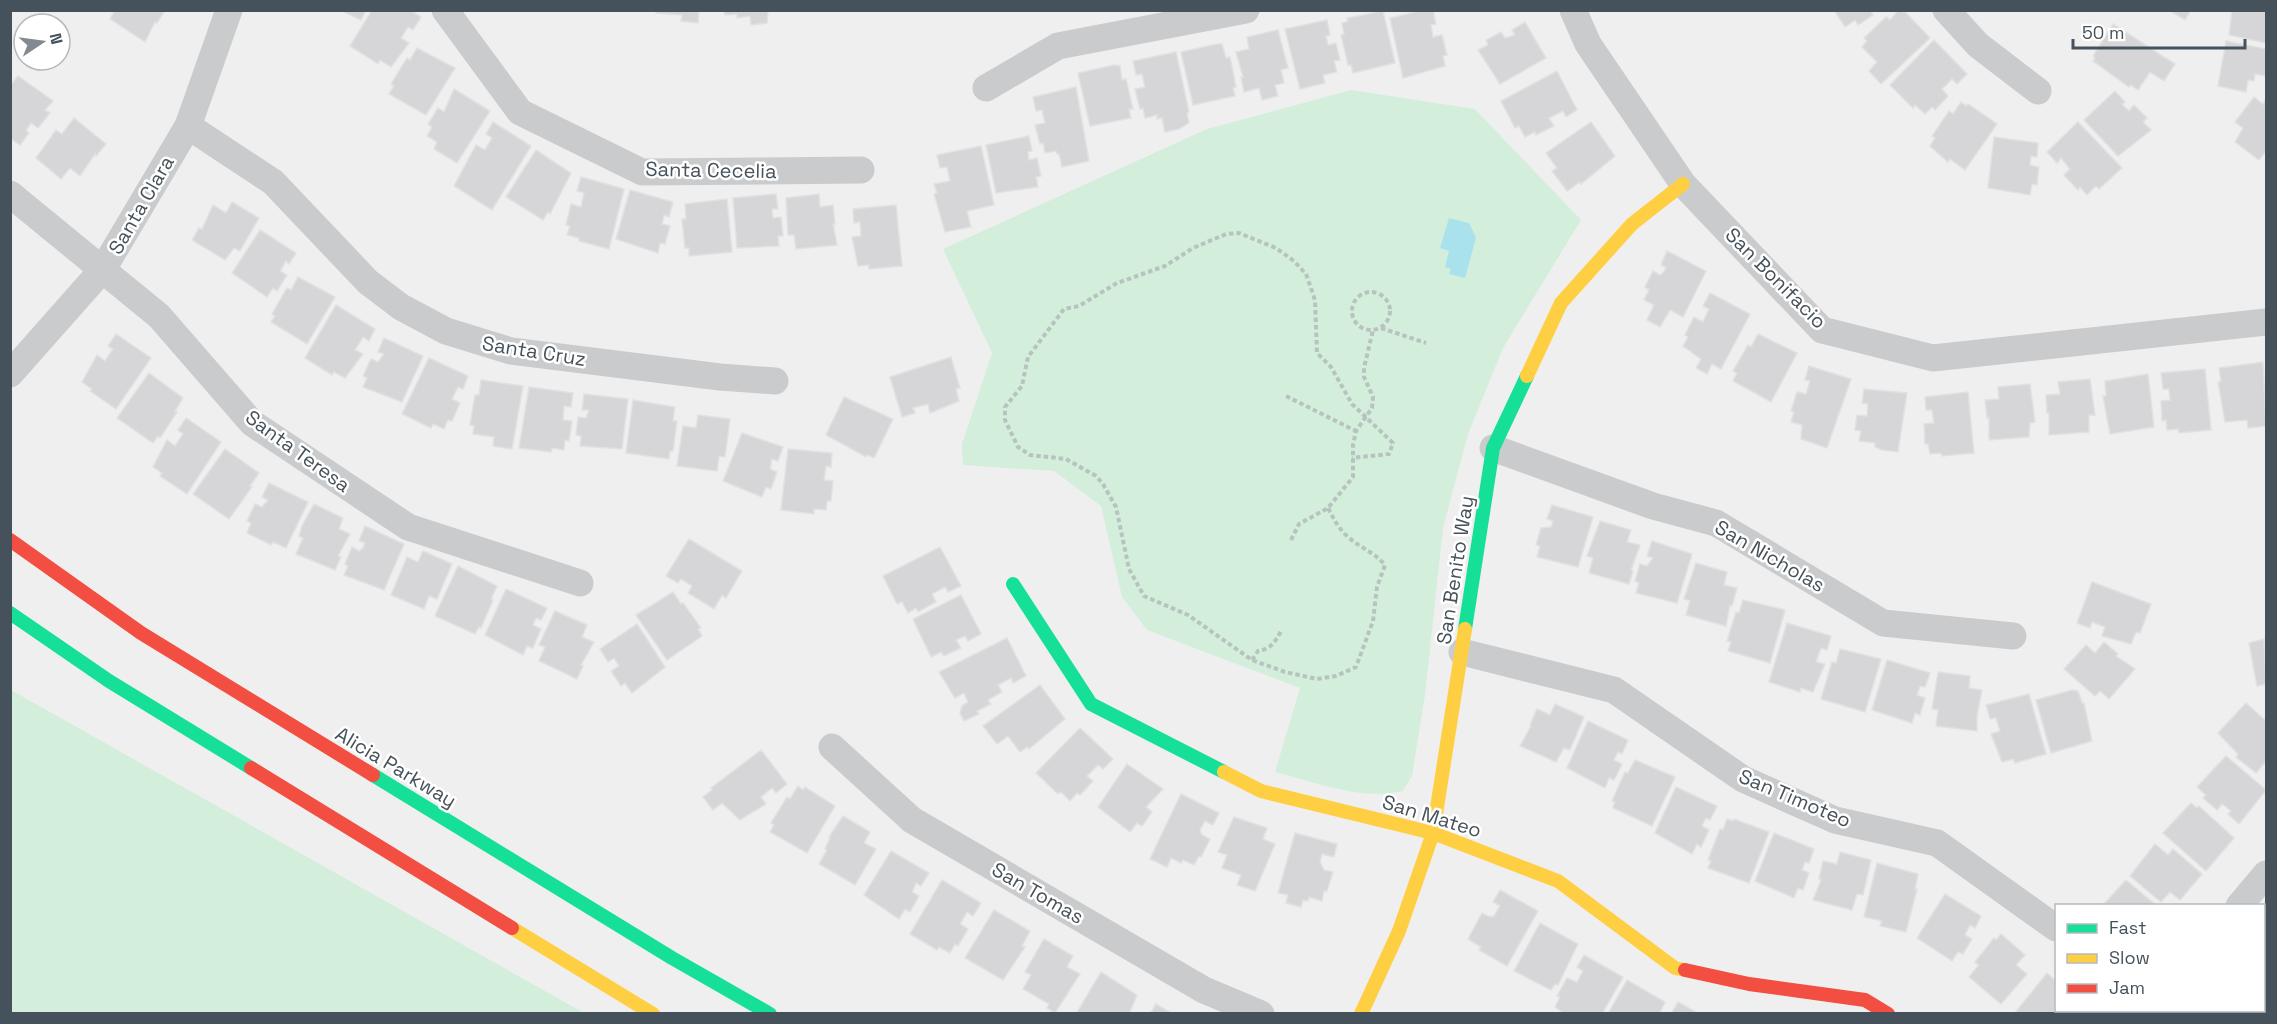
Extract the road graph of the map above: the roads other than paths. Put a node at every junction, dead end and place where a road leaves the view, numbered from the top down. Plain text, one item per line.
1 (229, 10) edge
2 (445, 10) edge
3 (1246, 10) edge
4 (1573, 10) edge
5 (1946, 10) edge
6 (986, 88) dead end
7 (2038, 91) dead end
8 (188, 126) junction
9 (861, 170) dead end
10 (1683, 184) junction
11 (10, 194) edge
12 (103, 269) junction
13 (2266, 322) edge
14 (10, 374) edge
15 (775, 381) dead end
16 (1493, 448) junction
17 (10, 540) edge
18 (580, 583) dead end
19 (1013, 584) dead end
20 (14, 614) edge
21 (2013, 636) dead end
22 (1462, 652) junction
23 (832, 747) dead end
24 (1433, 833) junction
25 (2266, 874) edge
26 (2241, 904) edge
27 (2055, 927) edge
28 (653, 1014) edge
29 (770, 1014) edge
30 (1261, 1014) edge
31 (1361, 1014) edge
32 (1887, 1014) edge

1 - 8 street, Santa Clara
2 - 9 street, Santa Cecelia
3 - 6 street
4 - 10 street, San Bonifacio
5 - 7 street
8 - 12 street, Santa Clara
8 - 15 street, Santa Cruz
10 - 13 street, San Bonifacio
10 - 16 street, San Benito Way
11 - 12 street, Santa Teresa
12 - 14 street, Santa Clara
12 - 18 street, Santa Teresa
16 - 21 street, San Nicholas
16 - 22 street, San Benito Way
17 - 29 street, Alicia Parkway
19 - 24 street, San Mateo
20 - 28 street
22 - 24 street, San Benito Way
22 - 27 street, San Timoteo
23 - 30 street, San Tomas
24 - 31 street, San Benito Way
24 - 32 street, San Mateo
25 - 26 street

